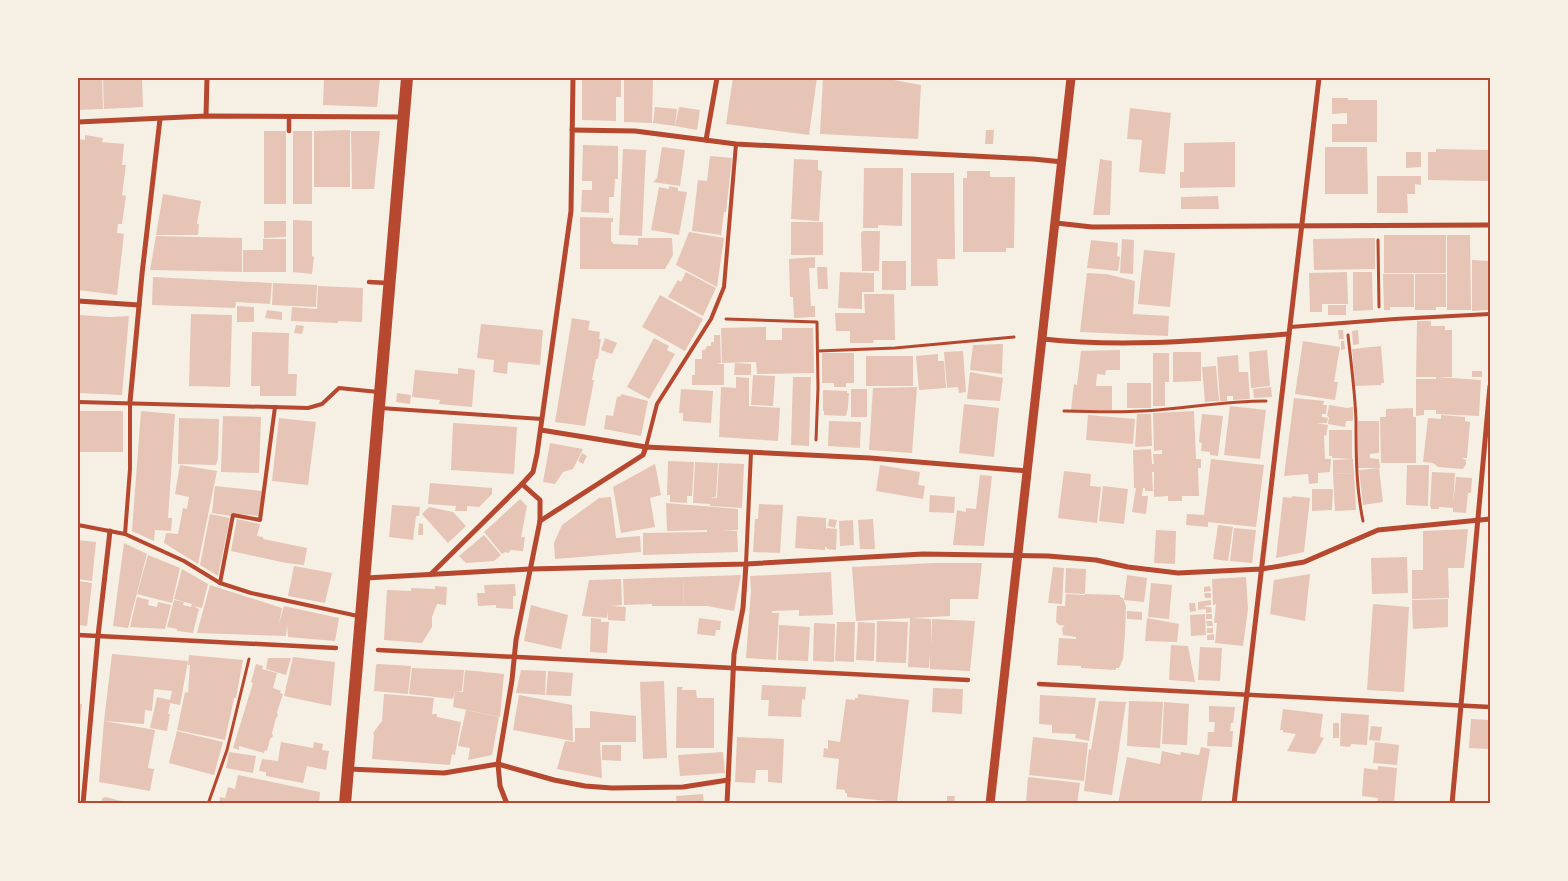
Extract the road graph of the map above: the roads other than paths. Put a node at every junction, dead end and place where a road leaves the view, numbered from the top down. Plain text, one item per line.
1 (207, 78) edge
2 (407, 78) edge
3 (573, 78) edge
4 (717, 78) edge
5 (1071, 78) edge
6 (1319, 78) edge
7 (206, 116) junction
8 (289, 116) junction
9 (404, 117) junction
10 (160, 119) junction
11 (78, 122) edge
12 (572, 130) junction
13 (289, 131) dead end
14 (706, 140) junction
15 (736, 144) junction
16 (1063, 162) junction
17 (1056, 223) junction
18 (1490, 225) edge
19 (1302, 226) junction
20 (369, 282) dead end
21 (390, 283) junction
22 (78, 301) edge
23 (139, 304) junction
24 (1490, 314) edge
25 (1290, 326) junction
26 (1289, 334) junction
27 (1043, 339) junction
28 (1490, 386) edge
29 (380, 393) junction
30 (78, 402) edge
31 (130, 402) junction
32 (275, 407) junction
33 (379, 408) junction
34 (542, 419) junction
35 (541, 430) junction
36 (646, 447) junction
37 (751, 452) junction
38 (1028, 471) junction
39 (522, 484) junction
40 (1490, 519) edge
41 (1478, 520) junction
42 (540, 521) junction
43 (78, 526) edge
44 (110, 531) junction
45 (125, 534) junction
46 (1018, 556) junction
47 (746, 564) junction
48 (530, 569) junction
49 (1262, 569) junction
50 (430, 575) junction
51 (364, 578) junction
52 (220, 583) junction
53 (361, 616) junction
54 (78, 635) edge
55 (98, 636) junction
56 (336, 648) dead end
57 (378, 650) dead end
58 (514, 657) junction
59 (733, 668) junction
60 (968, 680) dead end
61 (1039, 684) dead end
62 (1247, 694) junction
63 (1461, 705) junction
64 (1490, 707) edge
65 (498, 764) junction
66 (347, 769) junction
67 (728, 780) junction
68 (83, 804) edge
69 (344, 804) edge
70 (507, 804) edge
71 (727, 804) edge
72 (990, 804) edge
73 (1234, 804) edge
74 (1452, 804) edge

1 - 7 street
2 - 9 main road
3 - 12 street
4 - 14 street
5 - 16 street
6 - 19 street
7 - 8 street
7 - 10 street
8 - 9 street
8 - 13 street
9 - 21 main road
10 - 11 street
10 - 23 street
12 - 14 street
12 - 34 street
14 - 15 street
15 - 16 street
15 - 36 lane
16 - 17 street
17 - 19 street
17 - 27 street
18 - 19 street
19 - 25 street
20 - 21 street
21 - 29 main road
22 - 23 street
23 - 31 street
24 - 25 lane
25 - 26 street
26 - 27 street
26 - 49 street
27 - 38 street
28 - 41 street
29 - 32 lane
29 - 33 main road
30 - 31 lane
31 - 32 lane
31 - 45 lane
32 - 52 lane
33 - 34 lane
33 - 51 main road
34 - 35 street
35 - 36 street
35 - 39 street
36 - 37 street
36 - 42 street
37 - 38 street
37 - 47 lane
38 - 46 street
39 - 42 street
39 - 50 street
40 - 41 street
41 - 49 street
41 - 63 street
42 - 48 street
43 - 44 lane
44 - 45 lane
44 - 55 street
45 - 52 lane
46 - 47 street
46 - 49 street
46 - 72 street
47 - 48 street
47 - 59 street
48 - 50 street
48 - 58 street
49 - 62 street
50 - 51 street
51 - 53 main road
52 - 53 lane
53 - 66 main road
54 - 55 street
55 - 56 street
55 - 68 street
57 - 58 street
58 - 59 street
58 - 65 street
59 - 60 street
59 - 67 street
61 - 62 street
62 - 63 street
62 - 73 street
63 - 64 street
63 - 74 street
65 - 66 street
65 - 67 street
65 - 70 street
66 - 69 main road
67 - 71 street

